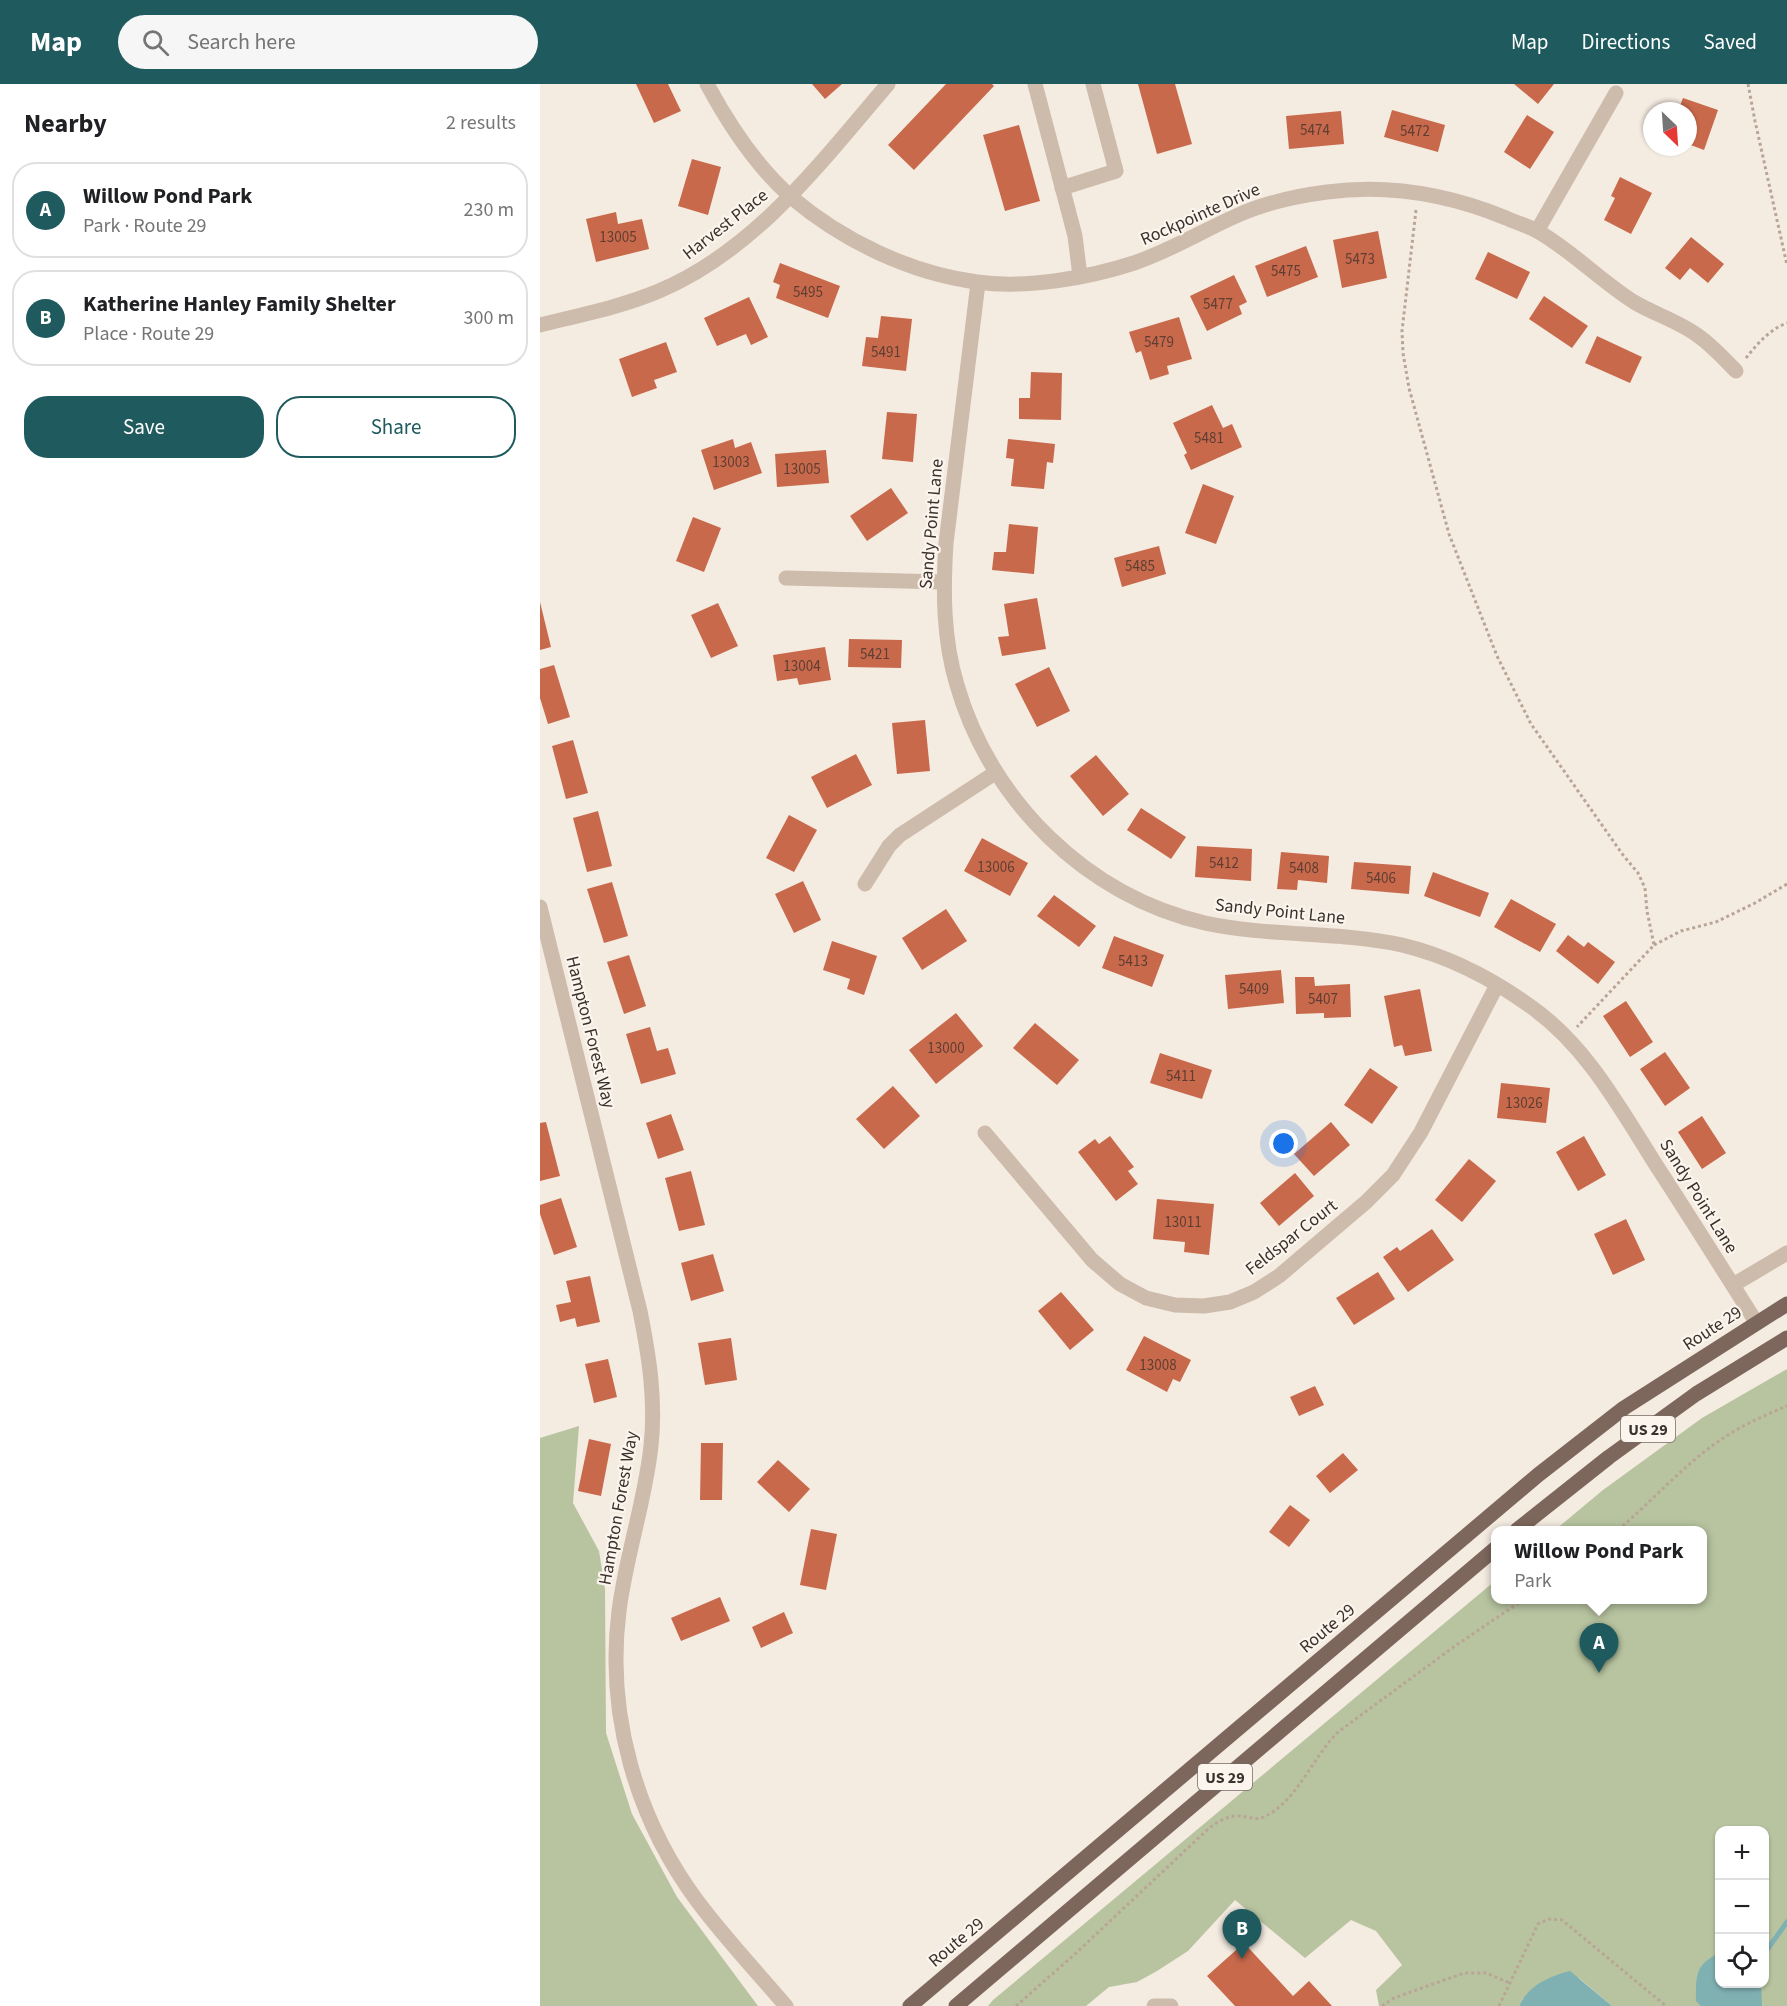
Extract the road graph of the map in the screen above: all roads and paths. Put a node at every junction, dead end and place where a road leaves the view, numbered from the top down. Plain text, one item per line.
1 (707, 84) edge
2 (888, 84) edge
3 (1035, 84) edge
4 (1093, 84) edge
5 (1748, 84) edge
6 (1616, 93) dead end
7 (1062, 188) junction
8 (1419, 193) junction
9 (791, 197) junction
10 (1537, 231) junction
11 (1787, 265) edge
12 (1080, 276) junction
13 (978, 283) junction
14 (1787, 323) edge
15 (540, 325) edge
16 (1736, 371) joint
17 (786, 578) dead end
18 (943, 582) junction
19 (995, 773) junction
20 (865, 884) dead end
21 (1787, 884) edge
22 (540, 907) edge
23 (1654, 945) junction
24 (1497, 985) junction
25 (1567, 1037) junction
26 (985, 1133) dead end
27 (1787, 1253) edge
28 (1733, 1285) junction
29 (1787, 1304) edge
30 (1756, 1322) junction
31 (1787, 1338) edge
32 (1787, 1406) edge
33 (1522, 1526) edge
34 (1622, 1526) edge
35 (1491, 1552) edge
36 (1516, 1604) edge
37 (1510, 1983) junction
38 (786, 2006) edge
39 (910, 2006) edge
40 (956, 2006) edge
41 (1016, 2006) edge
42 (1154, 2006) edge
43 (1172, 2006) edge
44 (1382, 2006) edge
45 (1499, 2006) edge
46 (1666, 2006) edge

1 - 9 street, Rockpointe Drive
2 - 9 street, Harvest Place
3 - 7 street
4 - 7 street
5 - 11 path
6 - 10 street
7 - 12 street
8 - 10 street, Rockpointe Drive
8 - 12 street, Rockpointe Drive
8 - 23 path
9 - 13 street, Rockpointe Drive
9 - 15 street, Harvest Place
10 - 16 street, Rockpointe Drive
12 - 13 street, Rockpointe Drive
13 - 18 street, Sandy Point Lane
14 - 16 path
17 - 18 street
18 - 19 street, Sandy Point Lane
19 - 20 street
19 - 24 street, Sandy Point Lane
21 - 23 path
22 - 38 street, Hampton Forest Way
23 - 25 path
24 - 25 street, Sandy Point Lane
24 - 26 street, Feldspar Court
25 - 28 street, Sandy Point Lane
27 - 28 street
28 - 30 street, Sandy Point Lane
29 - 30 main road, Route 29 / US 29
30 - 39 main road, Route 29 / US 29
31 - 33 main road, US 29
32 - 34 path
35 - 40 main road, US 29
36 - 41 path
37 - 44 path
37 - 45 path
37 - 46 path
42 - 43 street

